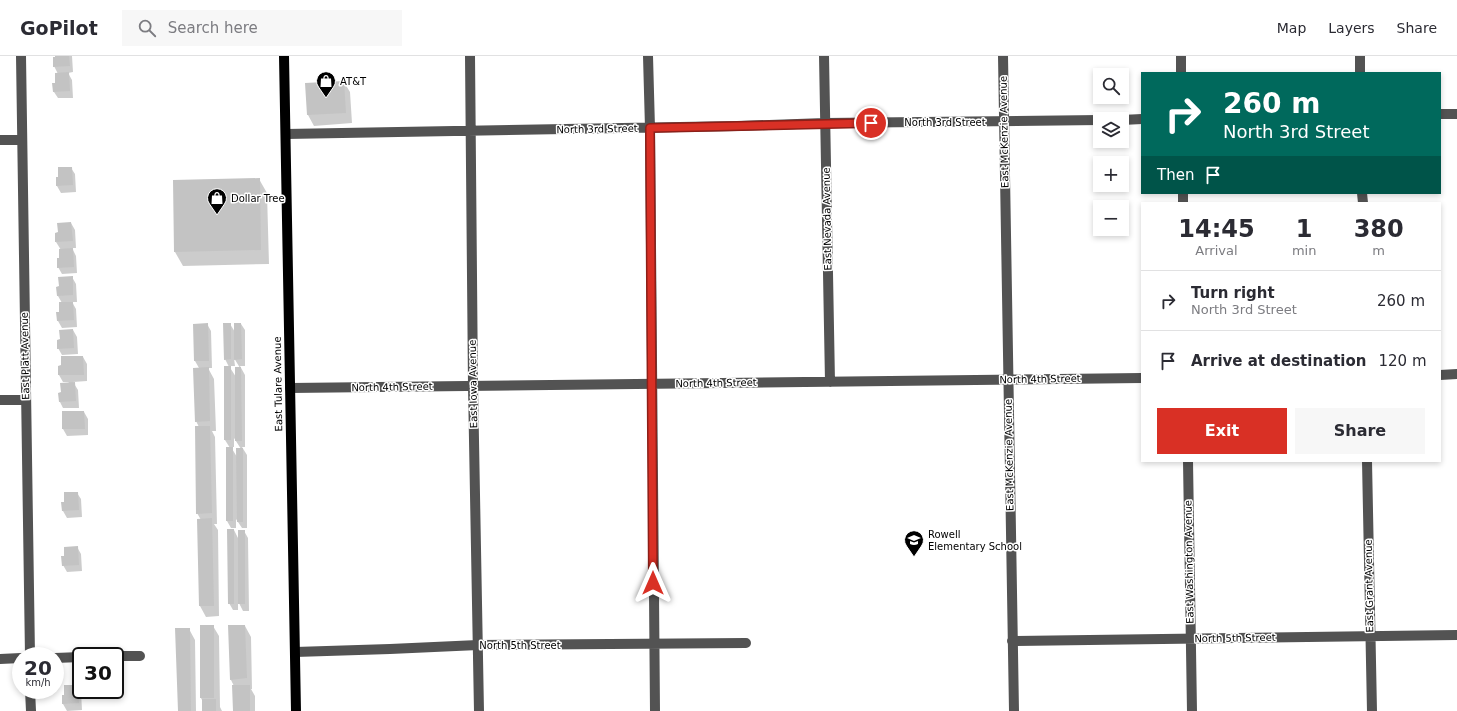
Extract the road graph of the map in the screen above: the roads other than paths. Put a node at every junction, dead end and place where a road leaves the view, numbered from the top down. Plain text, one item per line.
1 (21, 56) edge
2 (284, 56) edge
3 (470, 56) edge
4 (648, 56) edge
5 (824, 56) edge
6 (1003, 56) edge
7 (1181, 56) edge
8 (1360, 56) edge
9 (1181, 72) edge
10 (1360, 72) edge
11 (1441, 114) edge
12 (1457, 114) edge
13 (1141, 119) edge
14 (1093, 120) edge
15 (1129, 120) edge
16 (1004, 122) junction
17 (825, 123) junction
18 (650, 128) junction
19 (471, 131) junction
20 (286, 134) junction
21 (0, 140) edge
22 (22, 140) junction
23 (1457, 374) edge
24 (1441, 375) edge
25 (1141, 378) edge
26 (1008, 380) junction
27 (830, 382) junction
28 (652, 384) junction
29 (473, 386) junction
30 (290, 388) junction
31 (0, 400) edge
32 (26, 400) junction
33 (1188, 462) edge
34 (1367, 462) edge
35 (1457, 635) edge
36 (1370, 636) junction
37 (1190, 638) junction
38 (1012, 641) junction
39 (746, 642) dead end
40 (654, 644) junction
41 (478, 645) junction
42 (30, 647) edge
43 (295, 652) junction
44 (124, 656) edge
45 (140, 656) dead end
46 (12, 658) edge
47 (0, 659) edge
48 (30, 699) edge
49 (31, 711) edge
50 (296, 711) edge
51 (479, 711) edge
52 (655, 711) edge
53 (1014, 711) edge
54 (1192, 711) edge
55 (1372, 711) edge

1 - 22 street, East Platt Avenue
2 - 20 main road, East Tulare Avenue
3 - 19 street, East Iowa Avenue
4 - 18 street
5 - 17 street, East Nevada Avenue
6 - 16 street, East McKenzie Avenue
7 - 9 street
8 - 10 street
11 - 12 street
13 - 15 street
14 - 16 street, North 3rd Street
16 - 17 street, North 3rd Street
16 - 26 street, East McKenzie Avenue
17 - 18 street, North 3rd Street
17 - 27 street, East Nevada Avenue
18 - 19 street, North 3rd Street
18 - 28 street
19 - 20 street, North 3rd Street
19 - 29 street, East Iowa Avenue
20 - 30 main road, East Tulare Avenue
21 - 22 street
22 - 32 street, East Platt Avenue
23 - 24 street
25 - 26 street, North 4th Street
26 - 27 street, North 4th Street
26 - 38 street, East McKenzie Avenue
27 - 28 street, North 4th Street
28 - 29 street, North 4th Street
28 - 40 street
29 - 30 street, North 4th Street
29 - 41 street, East Iowa Avenue
30 - 43 main road, East Tulare Avenue
31 - 32 street
32 - 42 street, East Platt Avenue
33 - 37 street, East Washington Avenue
34 - 36 street, East Grant Avenue
35 - 36 street, North 5th Street
36 - 37 street, North 5th Street
36 - 55 street, East Grant Avenue
37 - 38 street, North 5th Street
37 - 54 street, East Washington Avenue
38 - 53 street, East McKenzie Avenue
39 - 40 street, North 5th Street
40 - 41 street, North 5th Street
40 - 52 street
41 - 43 street, North 5th Street
41 - 51 street, East Iowa Avenue
43 - 50 main road, East Tulare Avenue
44 - 45 street
46 - 47 street
48 - 49 street

